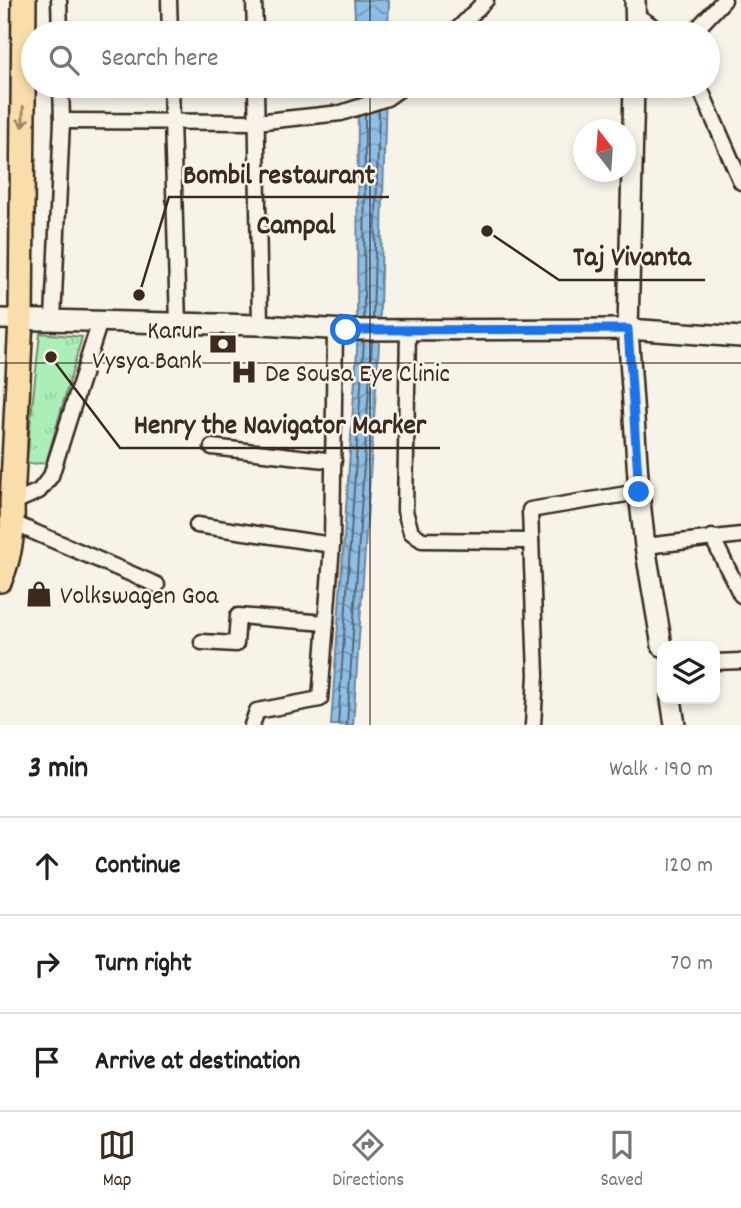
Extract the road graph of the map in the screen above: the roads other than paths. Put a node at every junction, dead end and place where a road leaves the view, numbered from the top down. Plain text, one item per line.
1 (24, 0) edge
2 (59, 0) edge
3 (169, 0) edge
4 (254, 0) edge
5 (486, 0) edge
6 (724, 0) edge
7 (23, 21) edge
8 (60, 21) edge
9 (170, 21) edge
10 (255, 21) edge
11 (466, 21) edge
12 (704, 21) edge
13 (21, 68) edge
14 (61, 98) edge
15 (171, 98) edge
16 (256, 98) edge
17 (387, 98) edge
18 (634, 98) edge
19 (704, 98) edge
20 (62, 121) junction
21 (171, 122) junction
22 (256, 122) junction
23 (741, 182) edge
24 (10, 319) edge
25 (53, 320) junction
26 (100, 321) junction
27 (177, 324) junction
28 (260, 325) junction
29 (400, 329) junction
30 (628, 329) junction
31 (340, 330) junction
32 (741, 337) edge
33 (212, 447) dead end
34 (334, 461) junction
35 (639, 492) junction
36 (13, 513) junction
37 (197, 525) dead end
38 (741, 535) edge
39 (712, 537) junction
40 (531, 541) junction
41 (332, 545) junction
42 (645, 546) junction
43 (0, 580) edge
44 (157, 585) dead end
45 (741, 595) edge
46 (326, 623) junction
47 (661, 641) edge
48 (202, 642) dead end
49 (741, 661) edge
50 (720, 662) edge
51 (672, 704) edge
52 (252, 725) edge
53 (533, 725) edge
54 (675, 725) edge

1 -> 7 main road
2 - 8 street
3 - 9 street
4 - 10 street
5 - 11 street
6 - 12 street
13 -> 24 main road
14 - 20 street
15 - 21 street
16 - 22 street
17 - 22 street
18 - 30 main road
19 - 23 street
20 - 21 street
20 - 25 street
21 - 22 street
21 - 27 street
22 - 28 street
24 - 25 main road
24 - 36 main road
25 - 26 main road
26 - 27 main road
26 - 36 street
27 - 28 main road
28 - 31 main road
29 - 30 main road
29 - 31 main road
29 - 40 street
30 - 32 main road
30 - 35 main road
31 - 34 street
33 - 34 street
34 - 41 street
35 - 40 street
35 - 42 main road
36 - 43 main road
36 - 44 street
37 - 41 street
38 - 39 street
39 - 42 street
39 - 45 street
40 - 53 street
41 - 46 street
42 - 47 main road
46 - 48 street
46 - 52 street
49 - 50 street
51 - 54 main road

